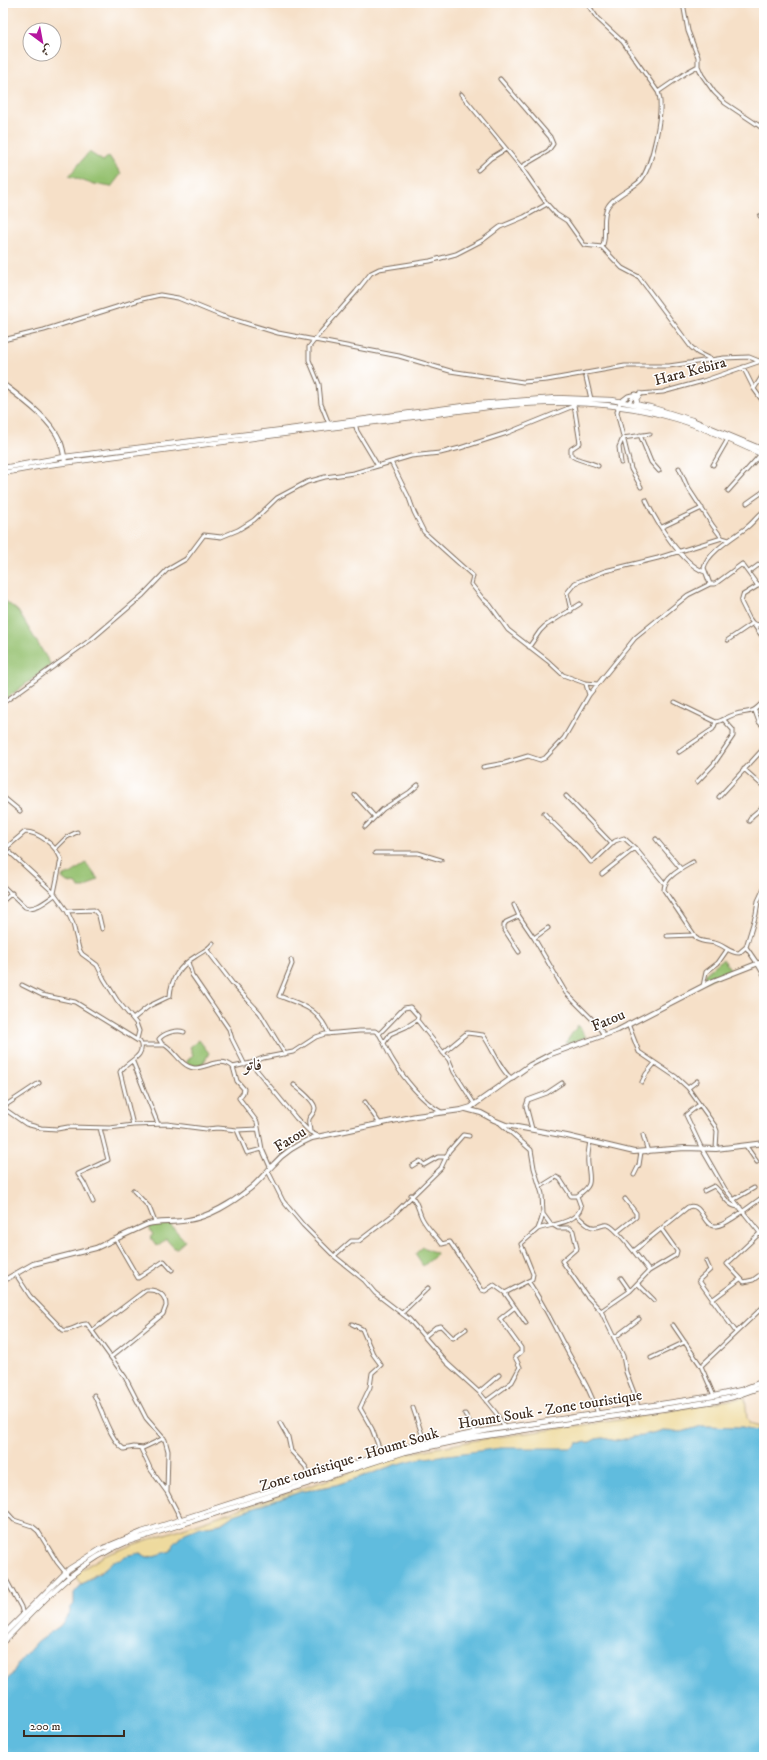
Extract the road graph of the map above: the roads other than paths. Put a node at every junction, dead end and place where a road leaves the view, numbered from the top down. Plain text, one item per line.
1 (587, 3) edge
2 (683, 3) edge
3 (698, 66) junction
4 (500, 79) dead end
5 (658, 92) junction
6 (460, 94) dead end
7 (764, 121) edge
8 (759, 126) junction
9 (764, 129) edge
10 (506, 149) junction
11 (521, 167) junction
12 (478, 170) dead end
13 (547, 204) junction
14 (760, 216) dead end
15 (764, 219) edge
16 (602, 247) junction
17 (307, 339) junction
18 (3, 340) edge
19 (314, 340) junction
20 (310, 345) junction
21 (710, 359) junction
22 (764, 360) edge
23 (759, 361) junction
24 (742, 367) junction
25 (585, 373) junction
26 (764, 373) edge
27 (3, 384) edge
28 (754, 389) junction
29 (640, 394) junction
30 (591, 399) junction
31 (573, 402) junction
32 (619, 403) junction
33 (764, 403) edge
34 (628, 405) junction
35 (638, 405) junction
36 (678, 417) junction
37 (355, 423) junction
38 (329, 424) junction
39 (292, 431) junction
40 (650, 434) dead end
41 (640, 435) junction
42 (623, 438) junction
43 (728, 439) junction
44 (221, 440) junction
45 (764, 442) edge
46 (63, 450) junction
47 (762, 452) edge
48 (71, 456) junction
49 (64, 460) junction
50 (391, 462) junction
51 (621, 463) dead end
52 (713, 465) dead end
53 (378, 466) junction
54 (598, 466) dead end
55 (3, 468) edge
56 (679, 468) dead end
57 (659, 471) dead end
58 (3, 473) edge
59 (641, 487) dead end
60 (764, 491) edge
61 (728, 492) dead end
62 (646, 500) dead end
63 (747, 503) dead end
64 (702, 508) junction
65 (764, 511) edge
66 (662, 527) junction
67 (722, 538) junction
68 (729, 540) junction
69 (680, 551) junction
70 (764, 562) edge
71 (705, 572) junction
72 (749, 572) junction
73 (764, 582) edge
74 (710, 584) junction
75 (758, 586) junction
76 (580, 604) dead end
77 (571, 611) junction
78 (753, 623) junction
79 (764, 623) edge
80 (764, 639) edge
81 (728, 640) dead end
82 (529, 647) junction
83 (585, 683) junction
84 (598, 684) junction
85 (589, 695) junction
86 (764, 701) edge
87 (675, 702) dead end
88 (3, 703) edge
89 (755, 710) junction
90 (724, 720) junction
91 (716, 722) junction
92 (764, 727) edge
93 (764, 748) edge
94 (679, 752) dead end
95 (483, 767) dead end
96 (744, 769) junction
97 (697, 782) dead end
98 (418, 785) dead end
99 (764, 787) edge
100 (355, 794) dead end
101 (566, 796) dead end
102 (3, 797) edge
103 (718, 797) dead end
104 (764, 806) edge
105 (20, 811) dead end
106 (544, 813) dead end
107 (375, 817) junction
108 (749, 821) dead end
109 (365, 827) dead end
110 (76, 832) dead end
111 (656, 839) dead end
112 (612, 844) junction
113 (4, 847) edge
114 (635, 848) junction
115 (55, 849) junction
116 (375, 853) dead end
117 (441, 860) dead end
118 (693, 862) dead end
119 (681, 869) junction
120 (602, 874) dead end
121 (764, 874) edge
122 (665, 884) junction
123 (3, 886) edge
124 (12, 893) junction
125 (54, 894) junction
126 (3, 901) edge
127 (514, 905) dead end
128 (67, 911) junction
129 (519, 916) junction
130 (548, 928) dead end
131 (102, 929) dead end
132 (693, 935) junction
133 (667, 936) dead end
134 (534, 938) junction
135 (213, 943) dead end
136 (746, 947) junction
137 (207, 950) junction
138 (727, 950) junction
139 (519, 952) dead end
140 (291, 960) dead end
141 (764, 961) edge
142 (188, 962) junction
143 (758, 963) junction
144 (764, 975) edge
145 (22, 985) dead end
146 (702, 986) junction
147 (133, 1019) junction
148 (417, 1020) junction
149 (628, 1024) junction
150 (184, 1032) dead end
151 (380, 1032) junction
152 (329, 1034) junction
153 (390, 1034) junction
154 (604, 1035) junction
155 (137, 1039) junction
156 (384, 1043) junction
157 (162, 1044) junction
158 (142, 1045) junction
159 (443, 1053) junction
160 (285, 1054) junction
161 (133, 1062) junction
162 (251, 1063) junction
163 (655, 1063) junction
164 (245, 1065) junction
165 (233, 1067) junction
166 (512, 1078) junction
167 (697, 1081) dead end
168 (642, 1082) dead end
169 (40, 1083) dead end
170 (562, 1083) dead end
171 (294, 1085) dead end
172 (688, 1088) junction
173 (365, 1102) dead end
174 (476, 1104) junction
175 (699, 1105) junction
176 (3, 1108) edge
177 (466, 1109) junction
178 (441, 1112) junction
179 (481, 1113) junction
180 (500, 1123) junction
181 (158, 1124) junction
182 (380, 1124) junction
183 (132, 1125) junction
184 (100, 1128) junction
185 (258, 1129) junction
186 (532, 1129) junction
187 (237, 1130) junction
188 (310, 1132) junction
189 (643, 1135) dead end
190 (318, 1136) junction
191 (469, 1136) dead end
192 (590, 1141) junction
193 (764, 1143) edge
194 (746, 1146) junction
195 (262, 1149) junction
196 (702, 1149) junction
197 (716, 1150) junction
198 (641, 1152) junction
199 (648, 1152) junction
200 (447, 1157) junction
201 (757, 1162) dead end
202 (412, 1166) dead end
203 (269, 1169) junction
204 (634, 1175) dead end
205 (540, 1186) junction
206 (754, 1188) dead end
207 (133, 1190) dead end
208 (704, 1191) dead end
209 (411, 1195) junction
210 (577, 1196) junction
211 (764, 1196) edge
212 (625, 1198) dead end
213 (733, 1200) junction
214 (92, 1202) dead end
215 (741, 1209) junction
216 (543, 1214) junction
217 (576, 1215) junction
218 (155, 1222) junction
219 (552, 1225) junction
220 (538, 1229) junction
221 (662, 1230) junction
222 (617, 1232) junction
223 (760, 1233) junction
224 (764, 1238) edge
225 (116, 1240) junction
226 (634, 1250) junction
227 (334, 1256) junction
228 (706, 1261) dead end
229 (172, 1270) dead end
230 (649, 1271) junction
231 (764, 1272) edge
232 (15, 1273) junction
233 (621, 1278) dead end
234 (740, 1279) junction
235 (3, 1281) edge
236 (528, 1281) junction
237 (638, 1284) junction
238 (428, 1288) dead end
239 (630, 1291) junction
240 (505, 1293) junction
241 (654, 1300) dead end
242 (712, 1300) junction
243 (764, 1306) edge
244 (515, 1308) junction
245 (601, 1311) junction
246 (402, 1313) junction
247 (639, 1319) dead end
248 (526, 1323) dead end
249 (352, 1324) dead end
250 (673, 1325) dead end
251 (466, 1329) dead end
252 (93, 1330) junction
253 (736, 1332) junction
254 (424, 1337) junction
255 (614, 1338) junction
256 (684, 1342) junction
257 (111, 1357) junction
258 (651, 1358) dead end
259 (701, 1366) junction
260 (499, 1375) dead end
261 (764, 1381) edge
262 (764, 1386) edge
263 (479, 1392) junction
264 (94, 1395) dead end
265 (714, 1396) junction
266 (486, 1401) junction
267 (413, 1408) dead end
268 (638, 1408) junction
269 (638, 1413) junction
270 (465, 1414) dead end
271 (598, 1414) junction
272 (280, 1423) dead end
273 (506, 1431) junction
274 (476, 1433) junction
275 (164, 1438) junction
276 (425, 1442) junction
277 (141, 1449) junction
278 (382, 1456) junction
279 (312, 1479) junction
280 (167, 1492) junction
281 (3, 1508) edge
282 (183, 1522) junction
283 (3, 1574) edge
284 (67, 1575) junction
285 (25, 1617) junction
286 (3, 1635) edge
287 (3, 1642) edge

1 - 5 street
2 - 3 street
3 - 5 street
3 - 8 street
4 - 11 street
5 - 16 street
6 - 10 street
7 - 8 street
8 - 9 street
10 - 11 street
10 - 12 street
11 - 13 street
13 - 16 street
13 - 19 street
14 - 15 street
16 - 21 street
17 - 18 street
17 - 19 street
17 - 20 street
19 - 20 street
19 - 25 street
20 - 38 street
21 - 23 street
21 - 25 street
22 - 23 street, Hara Kebira
23 - 24 street, Hara Kebira
24 - 28 street
24 - 29 street, Hara Kebira
25 - 30 street
26 - 28 street
27 - 46 street
28 - 33 street
29 - 32 street
29 - 34 street, Hara Kebira
29 - 35 main road
30 - 31 main road
30 - 32 main road
31 - 32 main road
31 - 37 main road
31 - 50 street
31 - 54 street
32 - 34 main road
32 - 42 street
34 - 35 main road
34 - 36 main road
35 - 36 main road
36 - 43 main road
36 - 47 main road
37 - 38 main road
37 - 39 main road
37 - 53 street
38 - 39 main road
39 - 44 main road
40 - 41 street
41 - 42 street
41 - 57 street
42 - 51 street
42 - 59 street
43 - 47 main road
43 - 52 street
44 - 48 main road
44 - 49 main road
45 - 47 street
46 - 48 street
46 - 49 street
47 - 61 street
48 - 49 main road
49 - 55 main road
49 - 58 main road
50 - 53 street
50 - 82 street
53 - 88 street
56 - 64 street
60 - 63 street
62 - 66 street
64 - 66 street
64 - 67 street
65 - 68 street
66 - 69 street
67 - 68 street
67 - 69 street
68 - 71 street
69 - 71 street
69 - 77 street
70 - 72 street
71 - 74 street
72 - 74 street
72 - 75 street
73 - 75 street
74 - 84 street
75 - 78 street
76 - 77 street
77 - 82 street
78 - 79 street
78 - 80 street
78 - 81 street
82 - 83 street
83 - 84 street
83 - 85 street
84 - 85 street
85 - 95 street
86 - 89 street
87 - 91 street
89 - 90 street
89 - 92 street
90 - 91 street
90 - 97 street
91 - 94 street
93 - 96 street
96 - 99 street
96 - 103 street
98 - 107 street
100 - 107 street
101 - 112 street
102 - 105 street
104 - 108 street
106 - 112 street
107 - 109 street
110 - 115 street
111 - 119 street
112 - 114 street
113 - 115 street
113 - 125 street
114 - 120 street
114 - 122 street
115 - 125 street
116 - 117 street
118 - 119 street
119 - 122 street
121 - 136 street
122 - 132 street
123 - 124 street
124 - 125 street
124 - 126 street
125 - 128 street
127 - 129 street
128 - 131 street
128 - 147 street
129 - 134 street
129 - 139 street
130 - 134 street
132 - 133 street
132 - 138 street
134 - 154 street
135 - 137 street
136 - 138 street
136 - 143 street
137 - 142 street
137 - 160 street
138 - 146 street
140 - 152 street
141 - 143 street, Fatou
142 - 147 street
142 - 164 street
143 - 144 street
143 - 146 street, Fatou
145 - 155 street
146 - 149 street, Fatou
147 - 155 street
148 - 151 street
148 - 153 street
148 - 159 street
149 - 154 street, Fatou
149 - 163 street
150 - 157 street
151 - 152 street
151 - 153 street
151 - 156 street
152 - 160 street
153 - 156 street
154 - 166 street, Fatou
155 - 158 street
156 - 178 street
157 - 158 street
157 - 165 street
158 - 161 street
159 - 166 street
159 - 174 street
160 - 162 street
161 - 181 street
161 - 183 street
162 - 164 street
162 - 188 street
163 - 168 street
163 - 172 street
164 - 165 street
165 - 185 street
166 - 174 street, Fatou
167 - 172 street
169 - 176 street
170 - 186 street
171 - 188 street
172 - 175 street
173 - 182 street
174 - 177 street, Fatou
174 - 179 street
175 - 196 street
175 - 197 street
176 - 184 street
177 - 178 street, Fatou
177 - 179 street, Fatou
178 - 182 street, Fatou
179 - 180 street, Fatou
180 - 186 street, Fatou
180 - 205 street
181 - 183 street
181 - 187 street
182 - 190 street, Fatou
183 - 184 street
184 - 214 street
185 - 187 street
185 - 195 street
186 - 192 street, Fatou
187 - 195 street
188 - 190 street
189 - 199 street
190 - 203 street, Fatou
191 - 200 street
192 - 198 street, Fatou
192 - 210 street
193 - 194 street, Fatou
194 - 197 street, Fatou
194 - 201 street
195 - 203 street
196 - 197 street, Fatou
196 - 199 street, Fatou
196 - 213 street
198 - 199 street, Fatou
198 - 204 street
200 - 202 street
200 - 209 street
203 - 218 street, Fatou
203 - 227 street
205 - 210 street
205 - 216 street
206 - 213 street
207 - 218 street
208 - 215 street
209 - 227 street
209 - 240 street
210 - 217 street
211 - 215 street
212 - 222 street
213 - 215 street
215 - 221 street
215 - 223 street
216 - 219 street
216 - 220 street
217 - 219 street
217 - 222 street
218 - 225 street
219 - 220 street
219 - 245 street
220 - 236 street
221 - 226 street
221 - 230 street
222 - 226 street
223 - 224 street
223 - 234 street
225 - 229 street
225 - 232 street
226 - 230 street
227 - 246 street
228 - 242 street
230 - 237 street
231 - 234 street
232 - 235 street
232 - 252 street
233 - 239 street
234 - 242 street
236 - 240 street
236 - 271 street
237 - 239 street
237 - 241 street
238 - 246 street
239 - 245 street
240 - 244 street
242 - 253 street
243 - 253 street
244 - 248 street
244 - 266 street
245 - 255 street
246 - 254 street
247 - 255 street
249 - 278 street
250 - 256 street
251 - 254 street
252 - 257 street
252 - 257 street
253 - 259 street
254 - 263 street
255 - 268 street
256 - 258 street
256 - 259 street
257 - 275 street
259 - 265 street
260 - 263 street
261 - 265 main road, Houmt Souk - Zone touristique
262 - 269 main road, Zone touristique - Houmt Souk
263 - 266 street
264 - 277 street
265 - 268 main road, Houmt Souk - Zone touristique
266 - 273 street
267 - 276 street
268 - 269 street
268 - 271 main road, Houmt Souk - Zone touristique
269 - 273 main road, Zone touristique - Houmt Souk
270 - 274 street
271 - 273 main road, Houmt Souk - Zone touristique
272 - 279 street
273 - 274 main road, Houmt Souk - Zone touristique
273 - 278 main road, Zone touristique - Houmt Souk
274 - 276 main road, Houmt Souk - Zone touristique
275 - 277 street
275 - 280 street
276 - 278 main road, Houmt Souk - Zone touristique
277 - 280 street
278 - 279 main road, Houmt Souk - Zone touristique
279 - 282 main road, Houmt Souk - Zone touristique
280 - 282 street
281 - 284 street
282 - 284 main road, Houmt Souk - Zone touristique
283 - 285 street
284 - 285 main road
285 - 286 main road
285 - 287 main road

